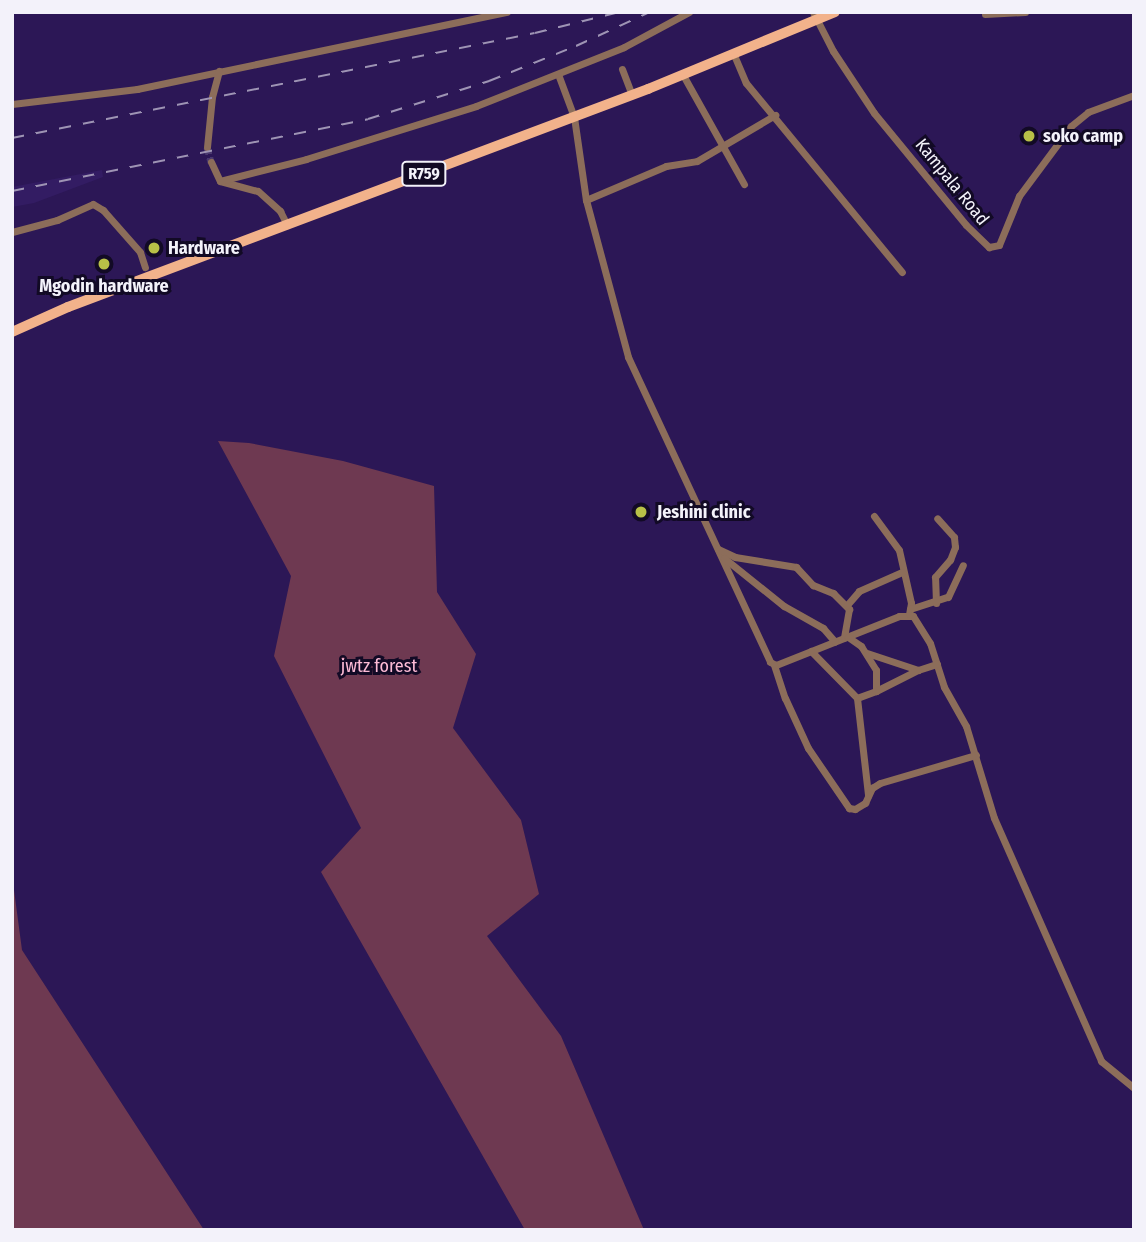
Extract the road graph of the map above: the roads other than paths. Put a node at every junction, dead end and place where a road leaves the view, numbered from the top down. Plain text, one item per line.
1 (507, 12) edge
2 (689, 12) edge
3 (835, 12) edge
4 (1025, 12) edge
5 (985, 14) dead end
6 (814, 16) edge
7 (734, 55) junction
8 (622, 69) dead end
9 (219, 71) junction
10 (558, 74) junction
11 (683, 75) junction
12 (632, 95) junction
13 (1134, 95) edge
14 (12, 104) edge
15 (775, 115) junction
16 (574, 117) junction
17 (724, 146) junction
18 (208, 147) tunnel mouth
19 (211, 162) tunnel mouth
20 (220, 181) junction
21 (744, 184) dead end
22 (586, 200) junction
23 (287, 225) junction
24 (12, 232) edge
25 (145, 267) dead end
26 (902, 272) dead end
27 (12, 332) edge
28 (874, 516) dead end
29 (937, 518) dead end
30 (719, 552) junction
31 (963, 565) dead end
32 (902, 572) junction
33 (936, 603) junction
34 (847, 605) junction
35 (910, 611) junction
36 (846, 637) junction
37 (835, 642) junction
38 (811, 651) junction
39 (867, 653) junction
40 (774, 664) junction
41 (937, 664) junction
42 (918, 670) junction
43 (876, 691) junction
44 (857, 698) junction
45 (976, 755) junction
46 (869, 796) junction
47 (1134, 1088) edge

1 - 9 street
2 - 10 street
3 - 6 main road, R759
4 - 5 street
6 - 7 main road, R759
6 - 13 street, Kampala Road
7 - 11 main road, R759
7 - 15 street
8 - 12 street
9 - 14 street
9 - 18 street
10 - 16 street
10 - 20 street
11 - 12 main road, R759
11 - 17 street
12 - 16 main road, R759
15 - 17 street
15 - 26 street
16 - 22 street
16 - 23 main road, R759
17 - 21 street
17 - 22 street
19 - 20 street
20 - 23 street
22 - 30 street
23 - 27 main road, R759
24 - 25 street
28 - 32 street
29 - 33 street
30 - 34 street
30 - 37 street
30 - 40 street
31 - 33 street
32 - 34 street
32 - 35 street
33 - 35 street
34 - 36 street
35 - 36 street
35 - 41 street
36 - 37 street
36 - 39 street
37 - 38 street
38 - 40 street
38 - 44 street
39 - 42 street
39 - 43 street
40 - 46 street
41 - 42 street
41 - 45 street
42 - 43 street
43 - 44 street
44 - 46 street
45 - 46 street
45 - 47 street

